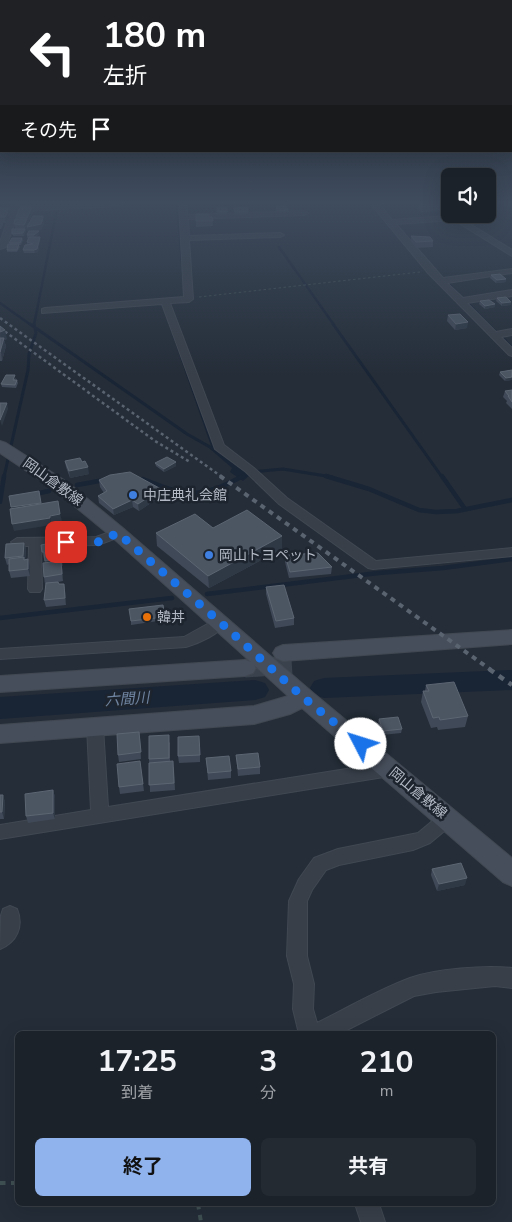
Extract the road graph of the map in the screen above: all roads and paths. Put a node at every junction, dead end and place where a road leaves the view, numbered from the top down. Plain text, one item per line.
1 (185, 261) edge
2 (422, 261) edge
3 (431, 271) junction
4 (512, 271) edge
5 (440, 281) junction
6 (512, 292) edge
7 (186, 298) junction
8 (460, 301) junction
9 (166, 302) junction
10 (45, 310) dead end
11 (512, 332) edge
12 (494, 335) junction
13 (512, 353) edge
14 (6, 450) edge
15 (252, 472) joint
16 (118, 533) junction
17 (17, 542) edge
18 (35, 542) junction
19 (512, 552) edge
20 (35, 589) dead end
21 (220, 622) junction
22 (512, 637) edge
23 (512, 650) edge
24 (0, 654) edge
25 (0, 672) edge
26 (0, 684) edge
27 (304, 698) junction
28 (95, 727) junction
29 (0, 734) edge
30 (390, 769) junction
31 (100, 816) junction
32 (448, 818) junction
33 (0, 832) edge
34 (512, 874) edge
35 (10, 915) dead end
36 (0, 940) edge
37 (512, 978) edge
38 (308, 1031) edge
39 (323, 1031) edge
40 (0, 1183) edge
41 (15, 1183) edge
42 (198, 1206) edge
43 (368, 1206) edge
44 (201, 1222) edge
45 (373, 1222) edge

1 - 7 street
2 - 3 street
3 - 5 street
3 - 7 path
4 - 5 street
5 - 8 street
6 - 8 street
7 - 9 street
8 - 12 street
9 - 10 street
9 - 15 street
11 - 12 street
12 - 13 street
14 - 16 street, 岡山倉敷線
15 - 19 street
16 - 18 street
16 - 21 street, 岡山倉敷線
17 - 18 street
18 - 20 street
21 - 24 street
21 - 27 street, 岡山倉敷線
22 - 23 street
25 - 26 street
27 - 28 street
27 - 30 street, 岡山倉敷線
28 - 29 street
28 - 31 street
30 - 31 street
30 - 32 street, 岡山倉敷線
31 - 33 street
32 - 34 street, 岡山倉敷線
32 - 38 street
35 - 36 street
37 - 39 street
40 - 41 path
42 - 44 path
43 - 45 street

